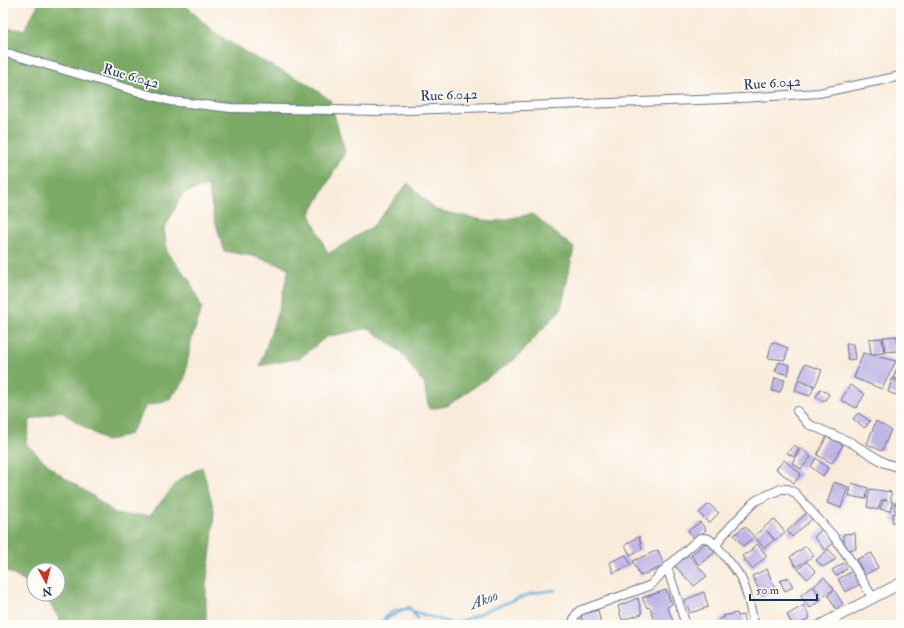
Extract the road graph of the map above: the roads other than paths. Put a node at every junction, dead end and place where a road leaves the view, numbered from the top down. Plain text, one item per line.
1 (3, 52) edge
2 (901, 76) edge
3 (797, 411) dead end
4 (901, 468) edge
5 (716, 546) junction
6 (667, 567) junction
7 (901, 583) edge
8 (873, 598) junction
9 (573, 625) edge
10 (686, 625) edge
11 (754, 625) edge
12 (821, 625) edge

1 - 2 street, Rue 6.042
3 - 4 street
5 - 6 street
5 - 8 street
5 - 11 street
6 - 9 street
6 - 10 street
7 - 8 street
8 - 12 street

